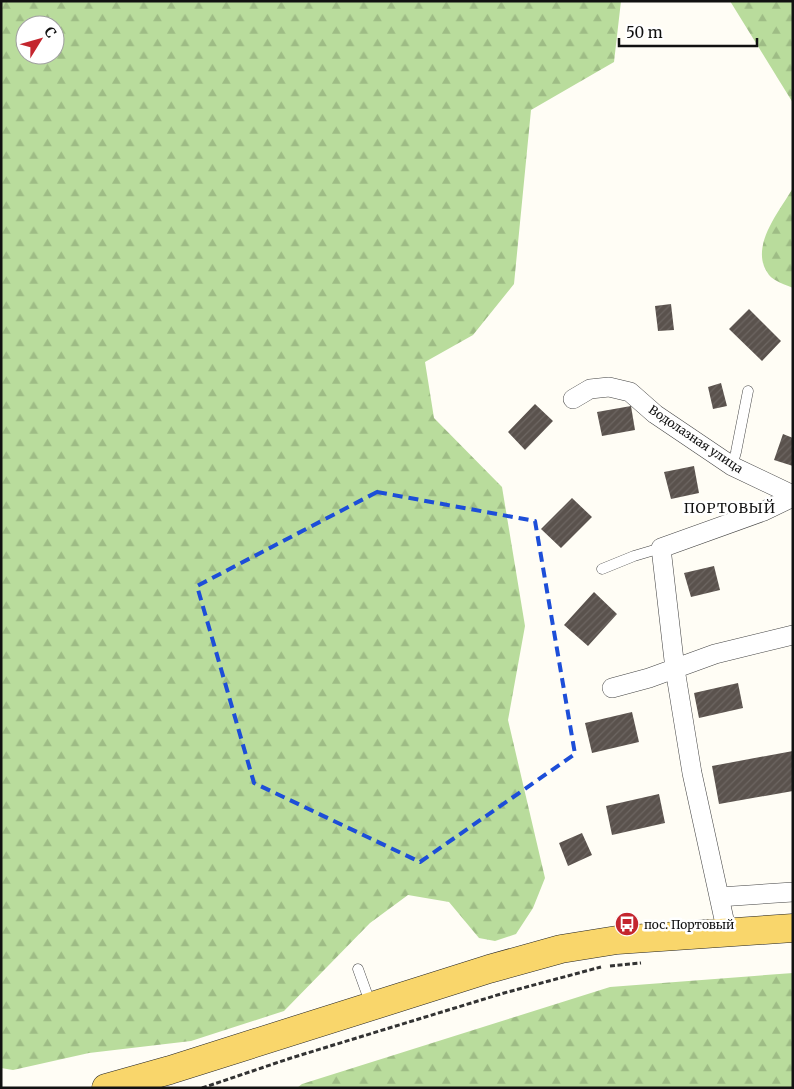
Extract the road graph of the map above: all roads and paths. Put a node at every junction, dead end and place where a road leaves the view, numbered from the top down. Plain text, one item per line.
1 (748, 391) dead end
2 (573, 399) dead end
3 (732, 466) junction
4 (793, 496) edge
5 (661, 548) junction
6 (602, 569) dead end
7 (793, 635) edge
8 (675, 669) junction
9 (612, 688) dead end
10 (793, 892) edge
11 (719, 897) junction
12 (793, 928) edge
13 (727, 933) junction
14 (644, 963) dead end
15 (358, 969) dead end
16 (371, 1006) junction
17 (106, 1088) edge
18 (202, 1088) edge

1 - 3 lane
2 - 3 street, Водолазная улица
3 - 4 street, Водолазная улица
4 - 5 street
5 - 6 lane
5 - 8 street
7 - 8 street
8 - 9 street
8 - 11 street
10 - 11 street
11 - 13 street
12 - 13 main road
13 - 16 main road
14 - 18 path
15 - 16 lane
16 - 17 main road

